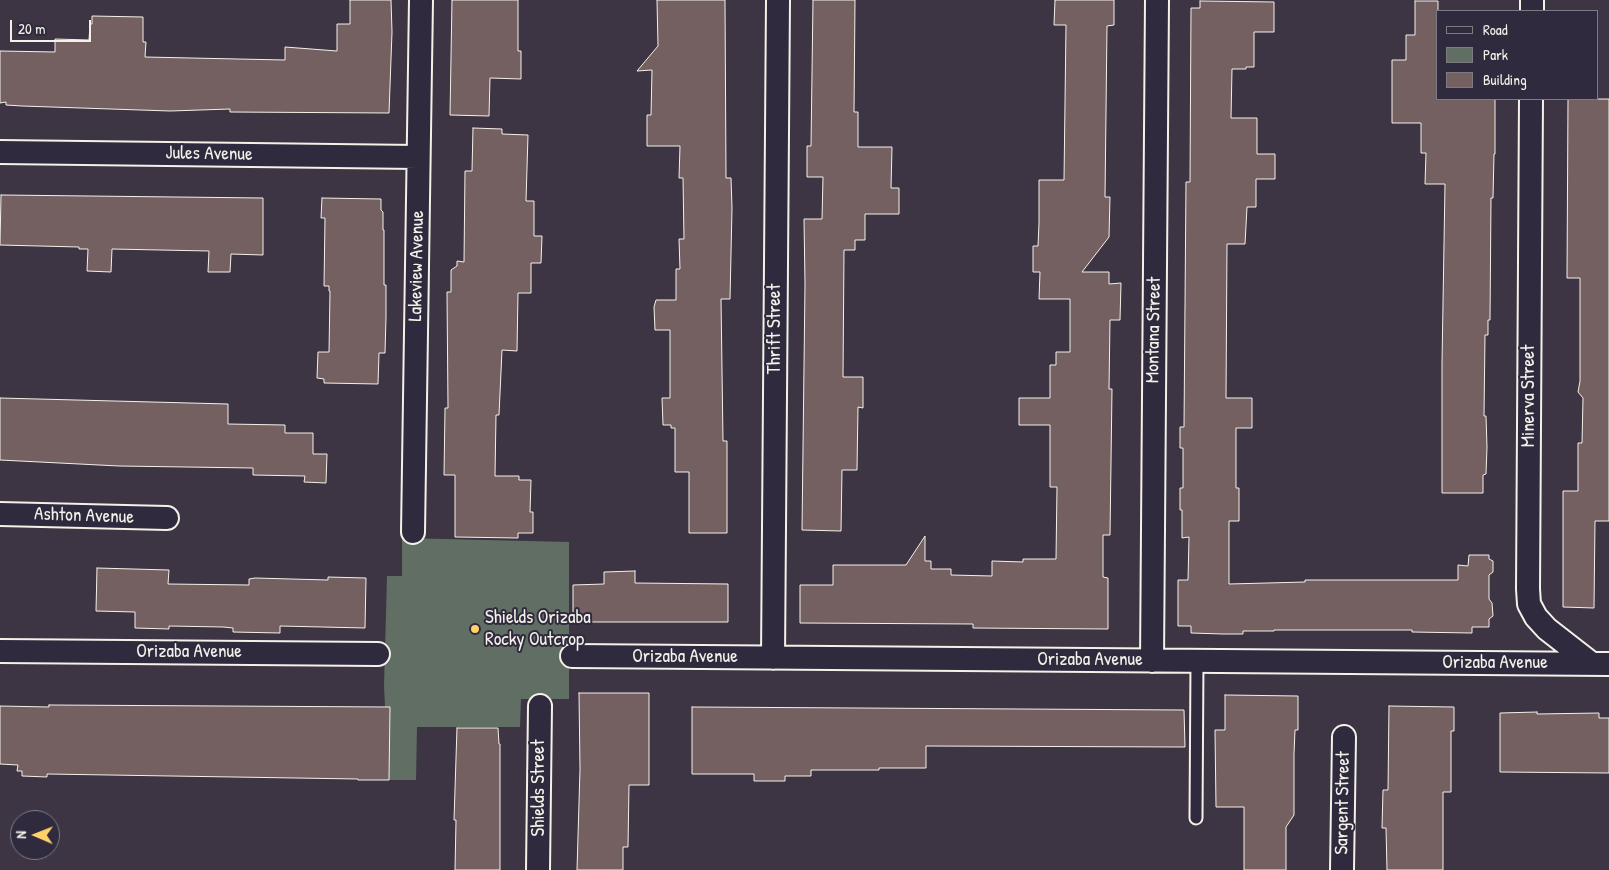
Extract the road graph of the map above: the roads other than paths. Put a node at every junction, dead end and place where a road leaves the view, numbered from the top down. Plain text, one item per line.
1 (421, 0) edge
2 (778, 0) edge
3 (1158, 0) edge
4 (1531, 100) edge
5 (0, 152) edge
6 (418, 157) junction
7 (0, 514) edge
8 (167, 518) dead end
9 (413, 532) dead end
10 (0, 651) edge
11 (378, 654) dead end
12 (572, 656) dead end
13 (773, 658) junction
14 (1152, 661) junction
15 (1197, 661) junction
16 (1601, 664) edge
17 (540, 706) dead end
18 (1344, 737) dead end
19 (1196, 818) dead end
20 (538, 870) edge
21 (1342, 870) edge

1 - 6 street, Lakeview Avenue
2 - 13 street, Thrift Street
3 - 14 street, Montana Street
4 - 16 street, Minerva Street
5 - 6 street, Jules Avenue
6 - 9 street, Lakeview Avenue
7 - 8 street, Ashton Avenue
10 - 11 street, Orizaba Avenue
12 - 13 street, Orizaba Avenue
13 - 14 street, Orizaba Avenue
14 - 15 street, Orizaba Avenue
15 - 16 street, Orizaba Avenue
15 - 19 lane
17 - 20 street, Shields Street
18 - 21 street, Sargent Street

